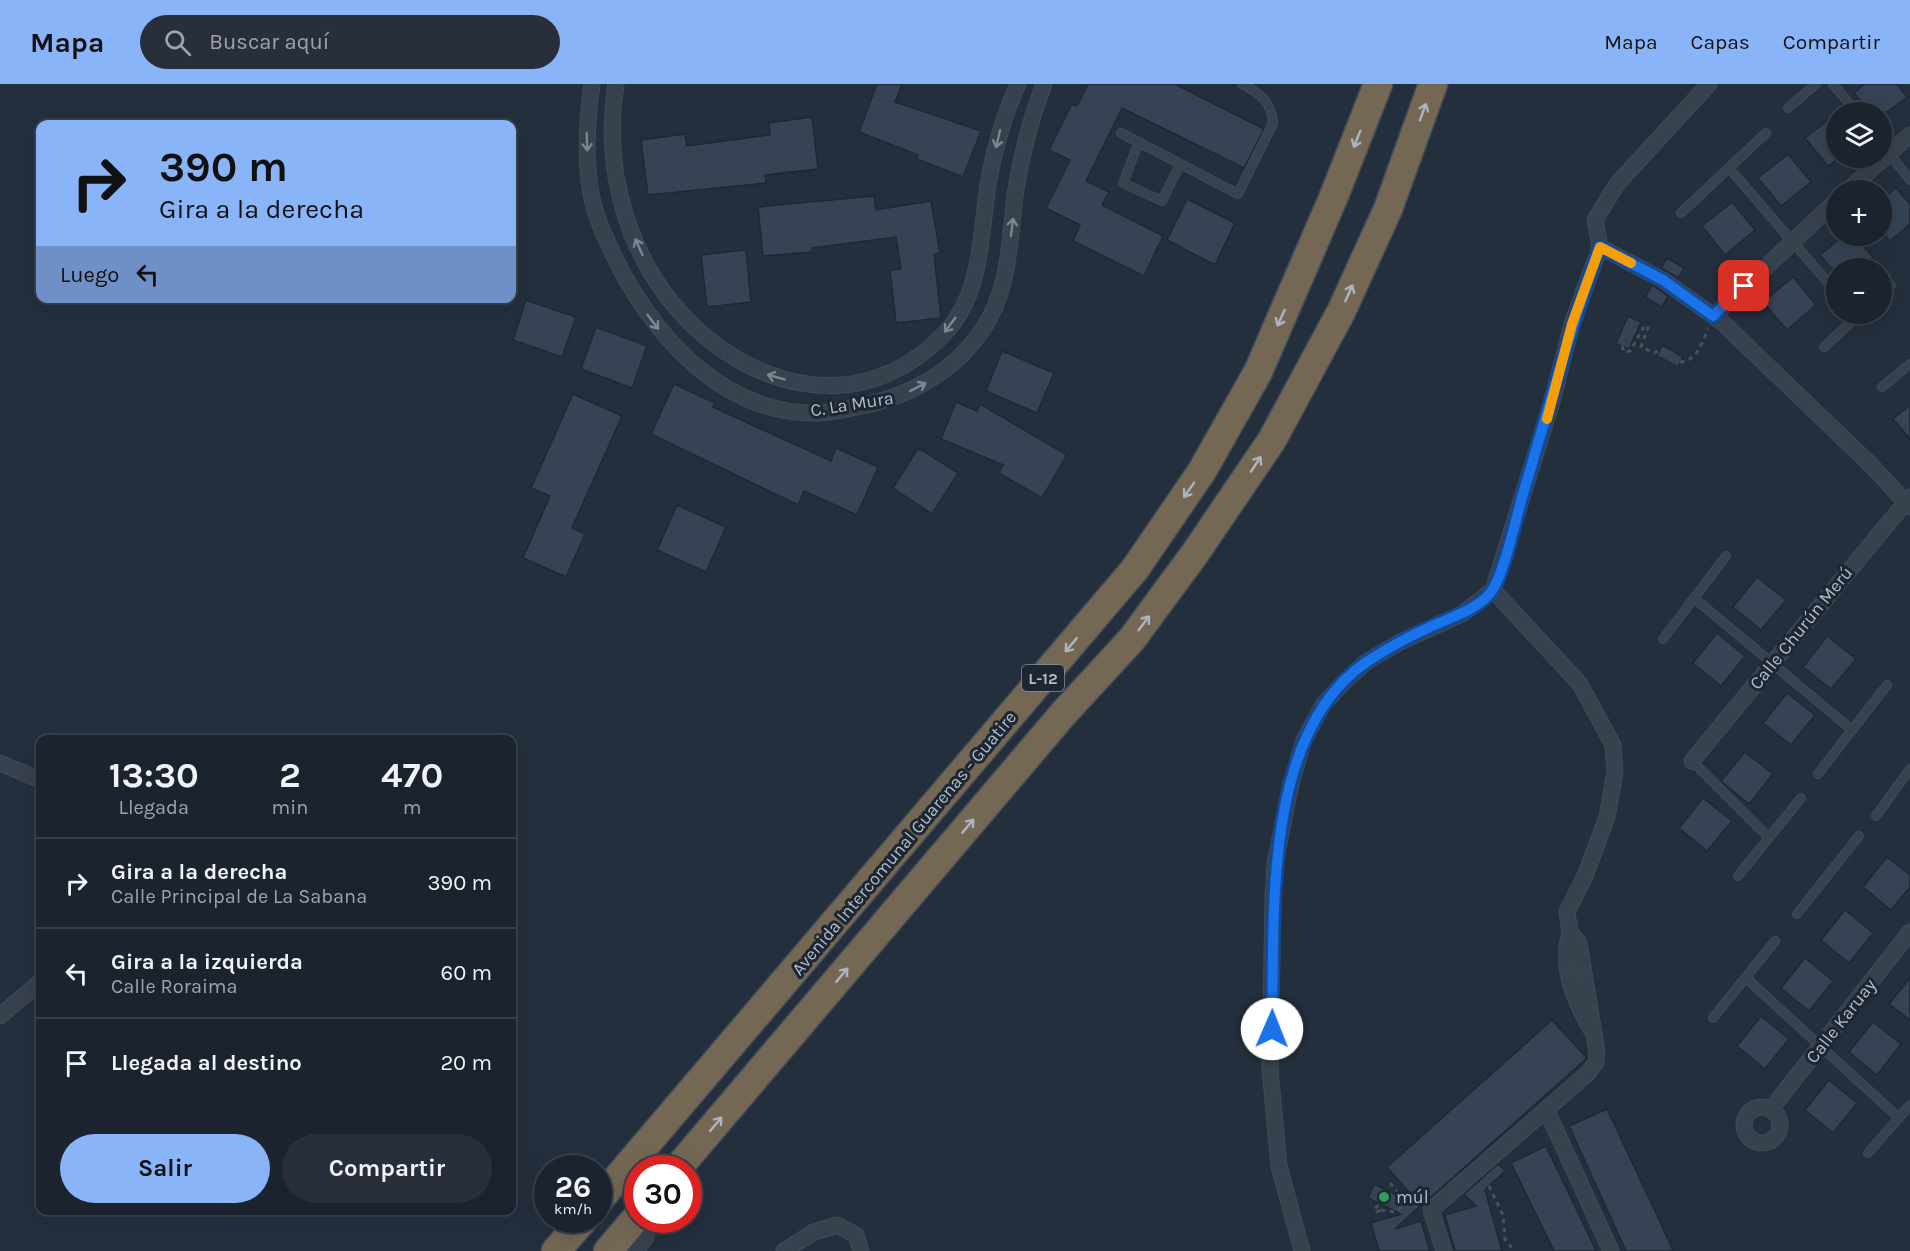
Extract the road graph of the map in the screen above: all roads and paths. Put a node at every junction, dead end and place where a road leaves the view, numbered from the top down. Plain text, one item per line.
1 (592, 84) edge
2 (616, 84) edge
3 (1018, 84) edge
4 (1044, 84) edge
5 (1242, 84) edge
6 (1378, 84) edge
7 (1433, 84) edge
8 (1709, 84) edge
9 (1816, 84) edge
10 (1833, 84) edge
11 (1848, 102) edge
12 (1788, 108) dead end
13 (1121, 133) dead end
14 (1766, 133) dead end
15 (1910, 135) edge
16 (1138, 142) junction
17 (1892, 145) edge
18 (1892, 158) edge
19 (1180, 164) junction
20 (1729, 168) junction
21 (1868, 168) edge
22 (1857, 180) edge
23 (1910, 180) edge
24 (1826, 210) edge
25 (1681, 213) dead end
26 (1791, 242) junction
27 (1600, 247) junction
28 (1826, 281) edge
29 (1713, 316) junction
30 (1848, 324) edge
31 (1622, 346) dead end
32 (1824, 347) dead end
33 (1660, 350) dead end
34 (1680, 362) dead end
35 (1910, 364) edge
36 (1882, 387) dead end
37 (1908, 501) edge
38 (1726, 556) dead end
39 (1493, 590) junction
40 (1694, 598) junction
41 (1663, 639) dead end
42 (1773, 662) junction
43 (1887, 685) dead end
44 (1852, 730) junction
45 (1692, 761) joint
46 (0, 763) edge
47 (1910, 770) edge
48 (1818, 774) dead end
49 (36, 778) edge
50 (1801, 798) dead end
51 (1876, 816) dead end
52 (1859, 836) dead end
53 (1769, 838) junction
54 (1738, 876) dead end
55 (1797, 914) dead end
56 (1910, 932) edge
57 (1775, 941) dead end
58 (1746, 978) junction
59 (36, 985) edge
60 (0, 1016) edge
61 (1713, 1018) dead end
62 (1822, 1047) junction
63 (1910, 1105) edge
64 (1771, 1109) dead end
65 (1547, 1111) junction
66 (1899, 1118) junction
67 (1868, 1153) dead end
68 (689, 1155) edge
69 (1390, 1183) dead end
70 (612, 1185) edge
71 (1489, 1186) dead end
72 (1407, 1204) junction
73 (1380, 1210) dead end
74 (1431, 1210) junction
75 (624, 1232) edge
76 (572, 1233) edge
77 (647, 1233) edge
78 (556, 1251) edge
79 (608, 1251) edge
80 (635, 1251) edge
81 (784, 1251) edge
82 (861, 1251) edge
83 (1302, 1251) edge
84 (1444, 1251) edge
85 (1514, 1251) edge
86 (1611, 1251) edge

1 -> 4 street, C. La Mura
3 -> 2 street
5 - 19 lane
6 -> 70 highway, Avenida Intercomunal Guarenas - Guatire / L-12
68 -> 7 highway, Avenida Intercomunal Guarenas - Guatire / L-12
8 - 27 street
9 - 12 lane
10 - 11 lane
13 - 16 lane
14 - 20 lane
15 - 17 street
16 - 19 lane
16 - 19 lane
18 - 23 lane
20 - 25 lane
20 - 26 lane
21 - 22 street
24 - 26 street
26 - 28 lane
26 - 29 street
27 - 29 street
27 - 39 street
29 - 34 path
29 - 37 street
30 - 32 lane
31 - 33 path
35 - 36 lane
37 - 42 street, Calle Churún Merú
38 - 40 lane
39 - 65 street
39 - 83 street
40 - 41 lane
40 - 42 lane
42 - 44 lane
42 - 45 street, Calle Churún Merú
43 - 44 lane
44 - 48 lane
45 - 53 lane
46 - 49 street
47 - 51 lane
50 - 53 lane
52 - 55 lane
53 - 54 lane
56 - 62 street, Calle Karuay
57 - 58 lane
58 - 61 lane
58 - 62 lane
59 - 60 street
62 - 64 street, Calle Karuay
62 - 66 lane
63 - 66 lane
65 - 74 street
65 - 86 street
66 - 67 lane
69 - 72 path
71 - 85 path
72 - 73 path
72 - 74 path
74 - 84 street
75 - 79 highway
76 - 78 highway
77 - 80 street
81 - 82 street

